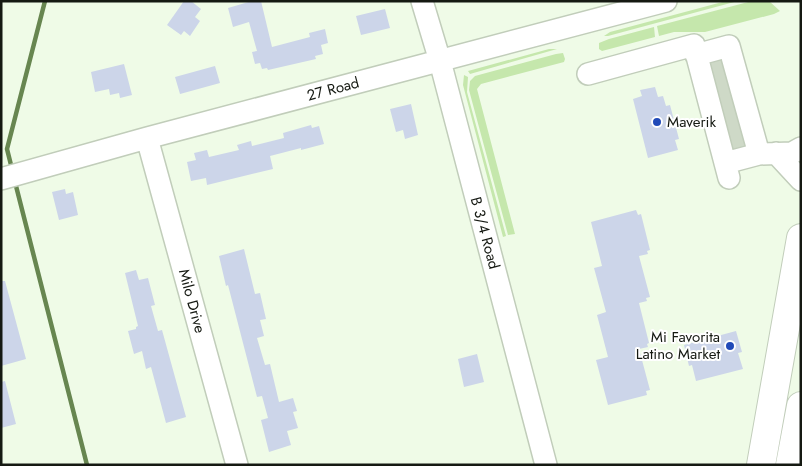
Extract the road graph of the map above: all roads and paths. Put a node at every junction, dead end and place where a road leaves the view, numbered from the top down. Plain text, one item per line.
1 (422, 1) edge
2 (666, 1) edge
3 (696, 56) junction
4 (440, 60) junction
5 (588, 74) dead end
6 (732, 117) junction
7 (147, 138) junction
8 (801, 148) edge
9 (1, 180) edge
10 (801, 180) edge
11 (801, 238) edge
12 (801, 406) edge
13 (237, 465) edge
14 (546, 465) edge
15 (761, 465) edge
16 (790, 465) edge

1 - 4 street, B 3/4 Road
2 - 4 street, 27 Road
3 - 5 street
3 - 6 street
3 - 6 street
4 - 7 street, 27 Road
4 - 14 street, B 3/4 Road
6 - 8 street
6 - 10 street
7 - 9 street, 27 Road
7 - 13 street, Milo Drive
11 - 15 highway
12 - 16 highway

